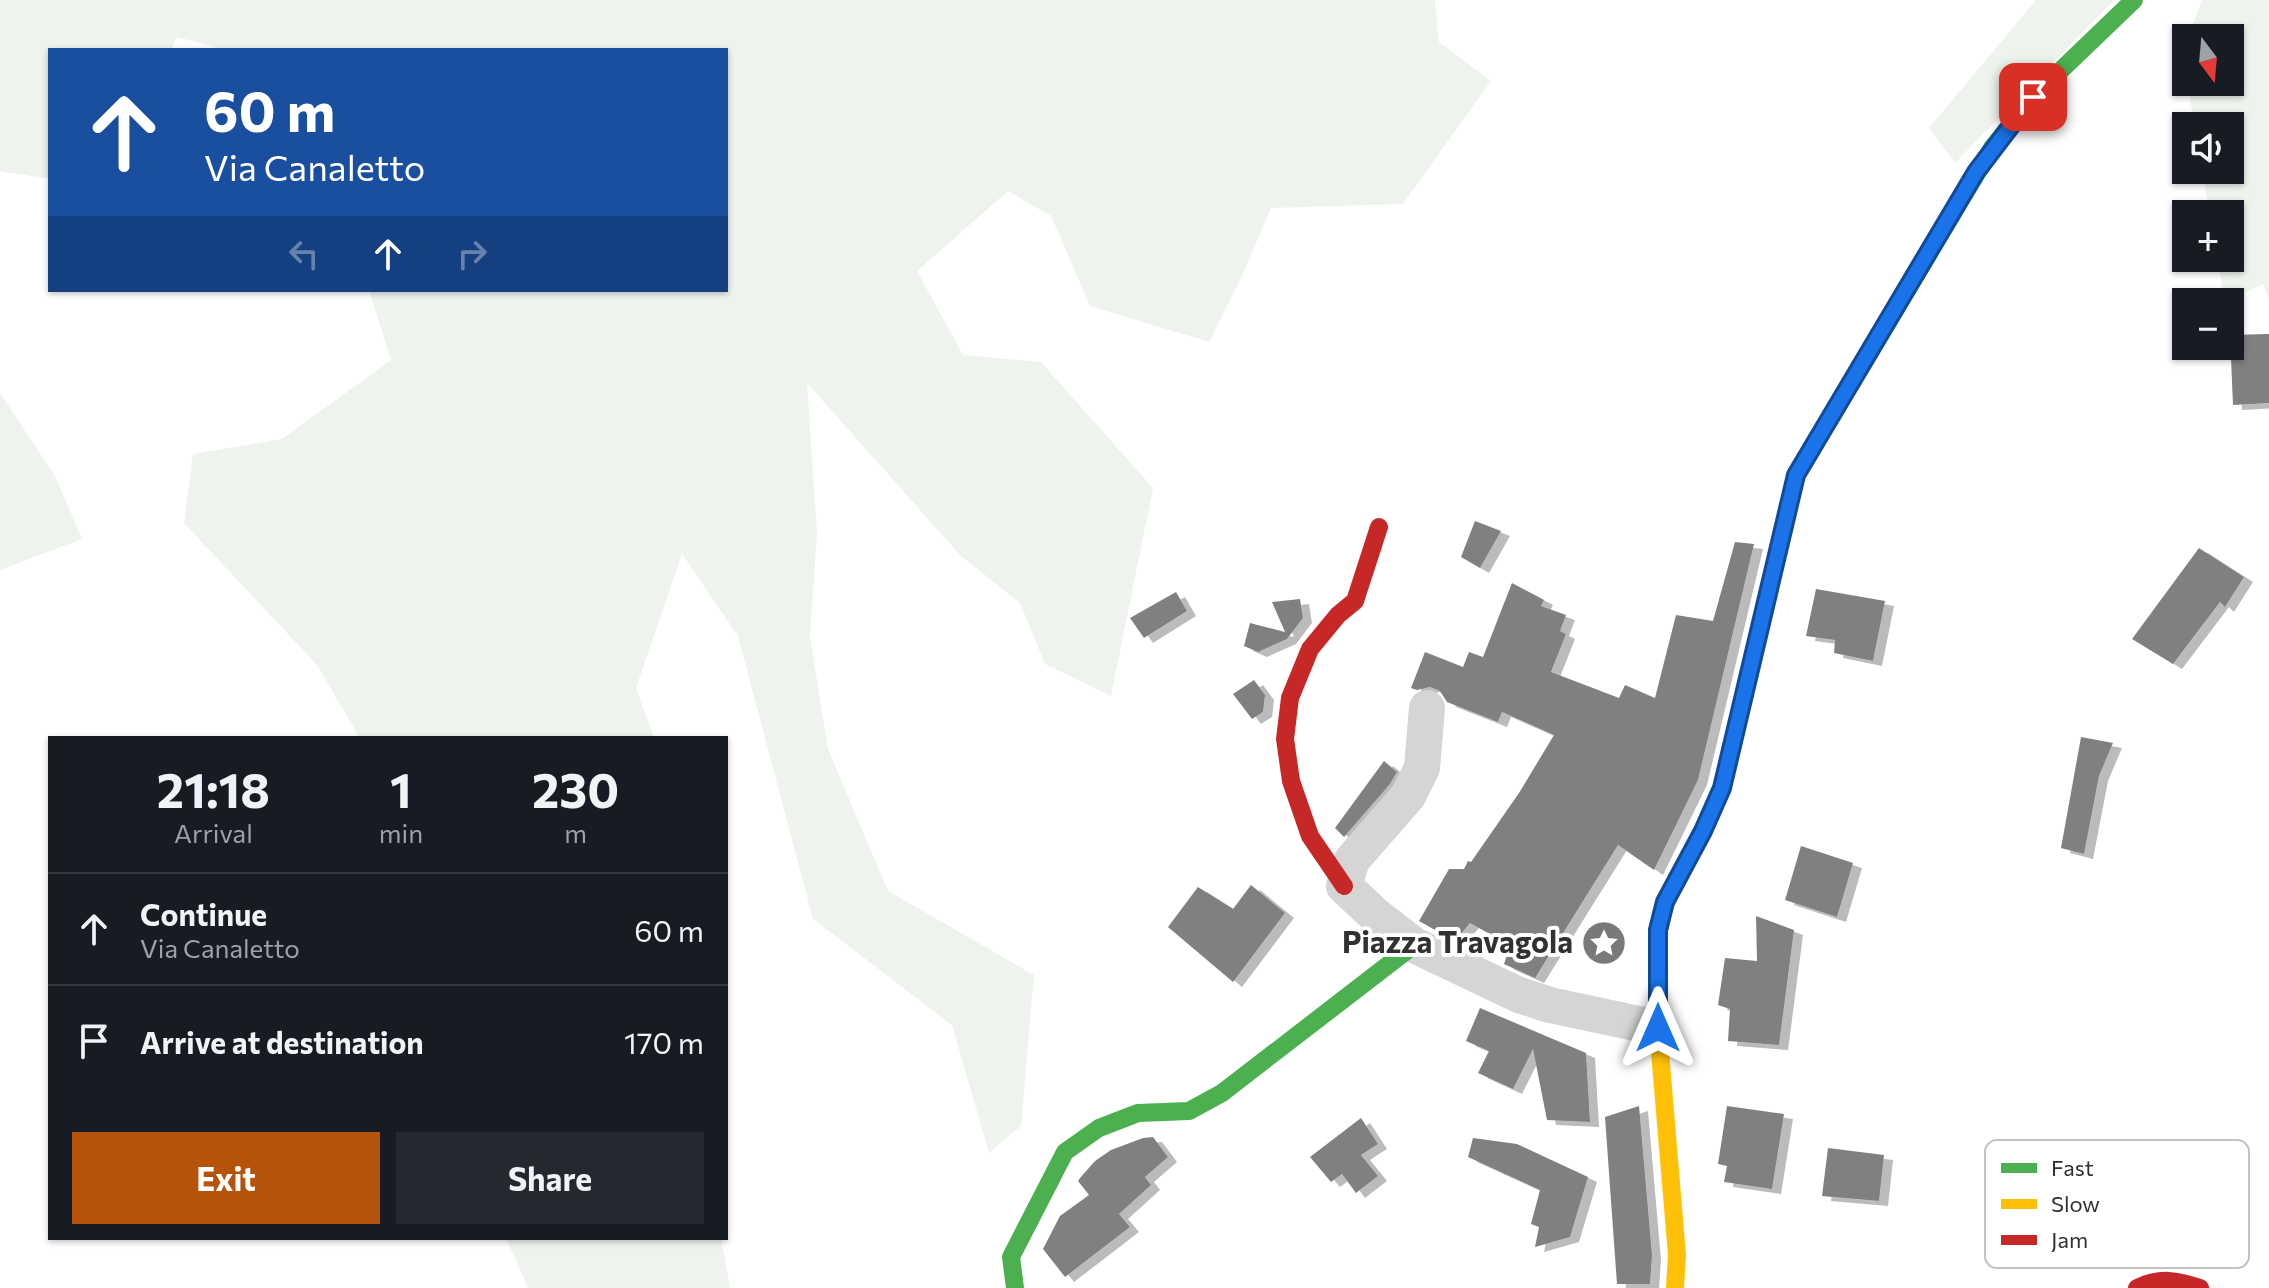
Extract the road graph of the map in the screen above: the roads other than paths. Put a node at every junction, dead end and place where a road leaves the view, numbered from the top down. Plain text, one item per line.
1 (2134, 0) edge
2 (1379, 527) dead end
3 (1427, 708) dead end
4 (1344, 886) junction
5 (1414, 945) junction
6 (1658, 1028) junction
7 (1015, 1288) edge
8 (1675, 1288) edge
9 (2137, 1288) edge
10 (2200, 1288) edge

1 - 6 street
2 - 4 street
3 - 4 street
4 - 5 street
5 - 6 street
5 - 7 street
6 - 8 street
9 - 10 street

